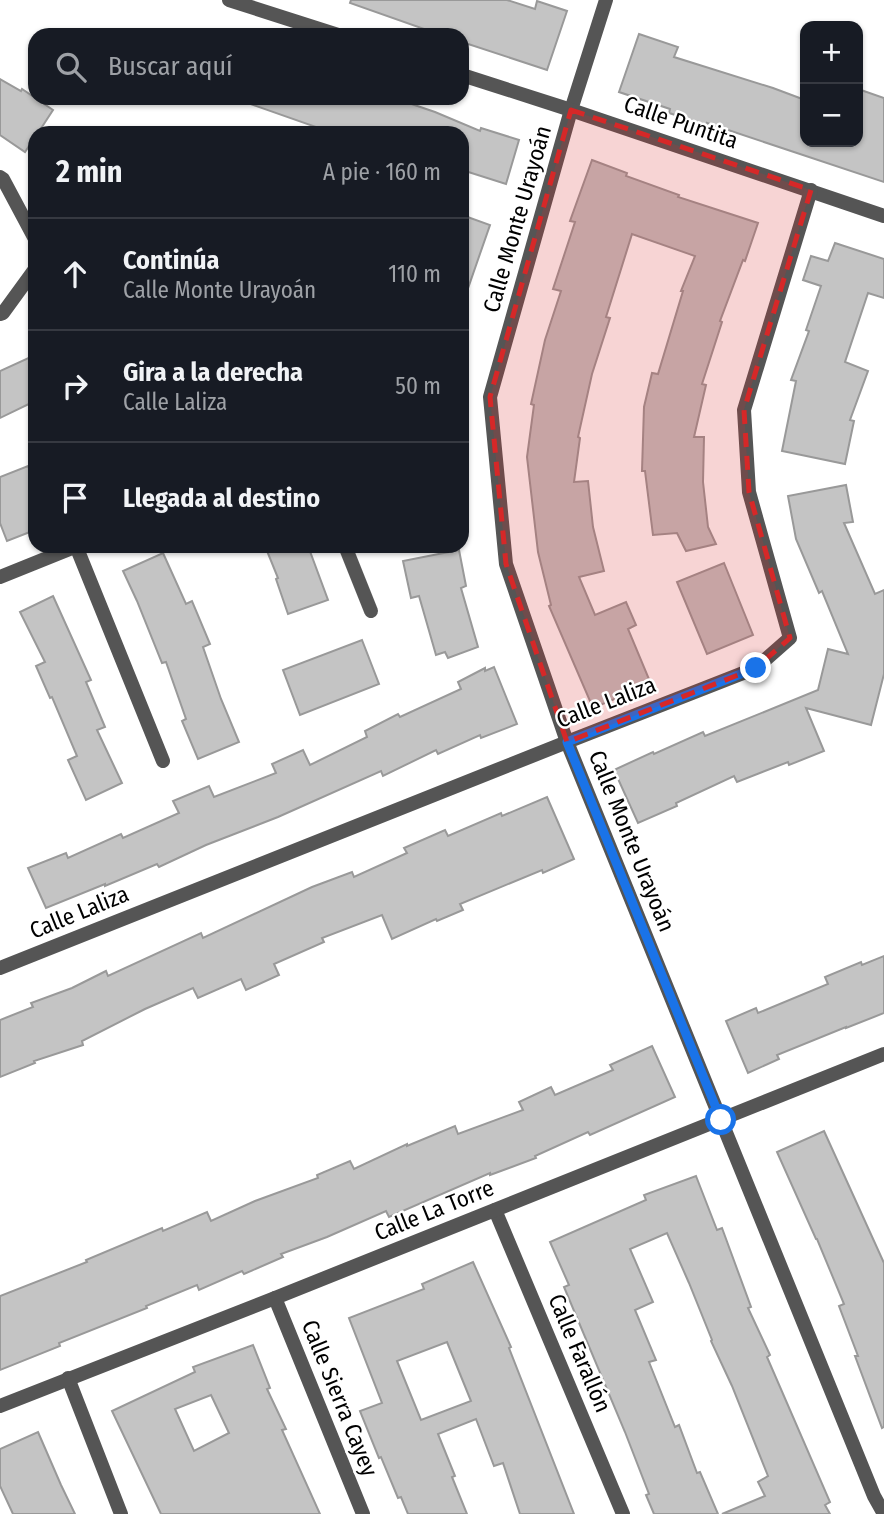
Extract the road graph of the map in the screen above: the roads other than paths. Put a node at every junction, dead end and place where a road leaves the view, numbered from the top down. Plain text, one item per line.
1 (229, 0) edge
2 (606, 0) edge
3 (316, 28) edge
4 (469, 77) edge
5 (571, 110) junction
6 (0, 177) edge
7 (811, 190) junction
8 (884, 216) edge
9 (28, 226) edge
10 (28, 279) edge
11 (0, 314) edge
12 (59, 553) edge
13 (79, 553) edge
14 (348, 553) edge
15 (0, 577) edge
16 (370, 611) dead end
17 (567, 742) junction
18 (163, 761) dead end
19 (0, 968) edge
20 (884, 1054) edge
21 (721, 1120) junction
22 (495, 1210) junction
23 (275, 1298) junction
24 (68, 1378) junction
25 (0, 1406) edge
26 (121, 1514) edge
27 (363, 1514) edge
28 (623, 1514) edge
29 (884, 1514) edge

1 - 3 street
2 - 5 street, Calle Monte Urayoán
4 - 5 street, Calle Puntita
5 - 7 street, Calle Puntita
5 - 17 street, Calle Monte Urayoán
6 - 9 street
7 - 8 street, Calle Puntita
7 - 17 street, Calle Laliza
10 - 11 street
12 - 15 street
13 - 18 street
14 - 16 street
17 - 19 street, Calle Laliza
17 - 21 street, Calle Monte Urayoán
20 - 21 street, Calle La Torre
21 - 22 street, Calle La Torre
21 - 29 street, Calle Monte Urayoán
22 - 23 street, Calle La Torre
22 - 28 street, Calle Farallón
23 - 24 street, Calle La Torre
23 - 27 street, Calle Sierra Cayey
24 - 25 street, Calle La Torre
24 - 26 street

